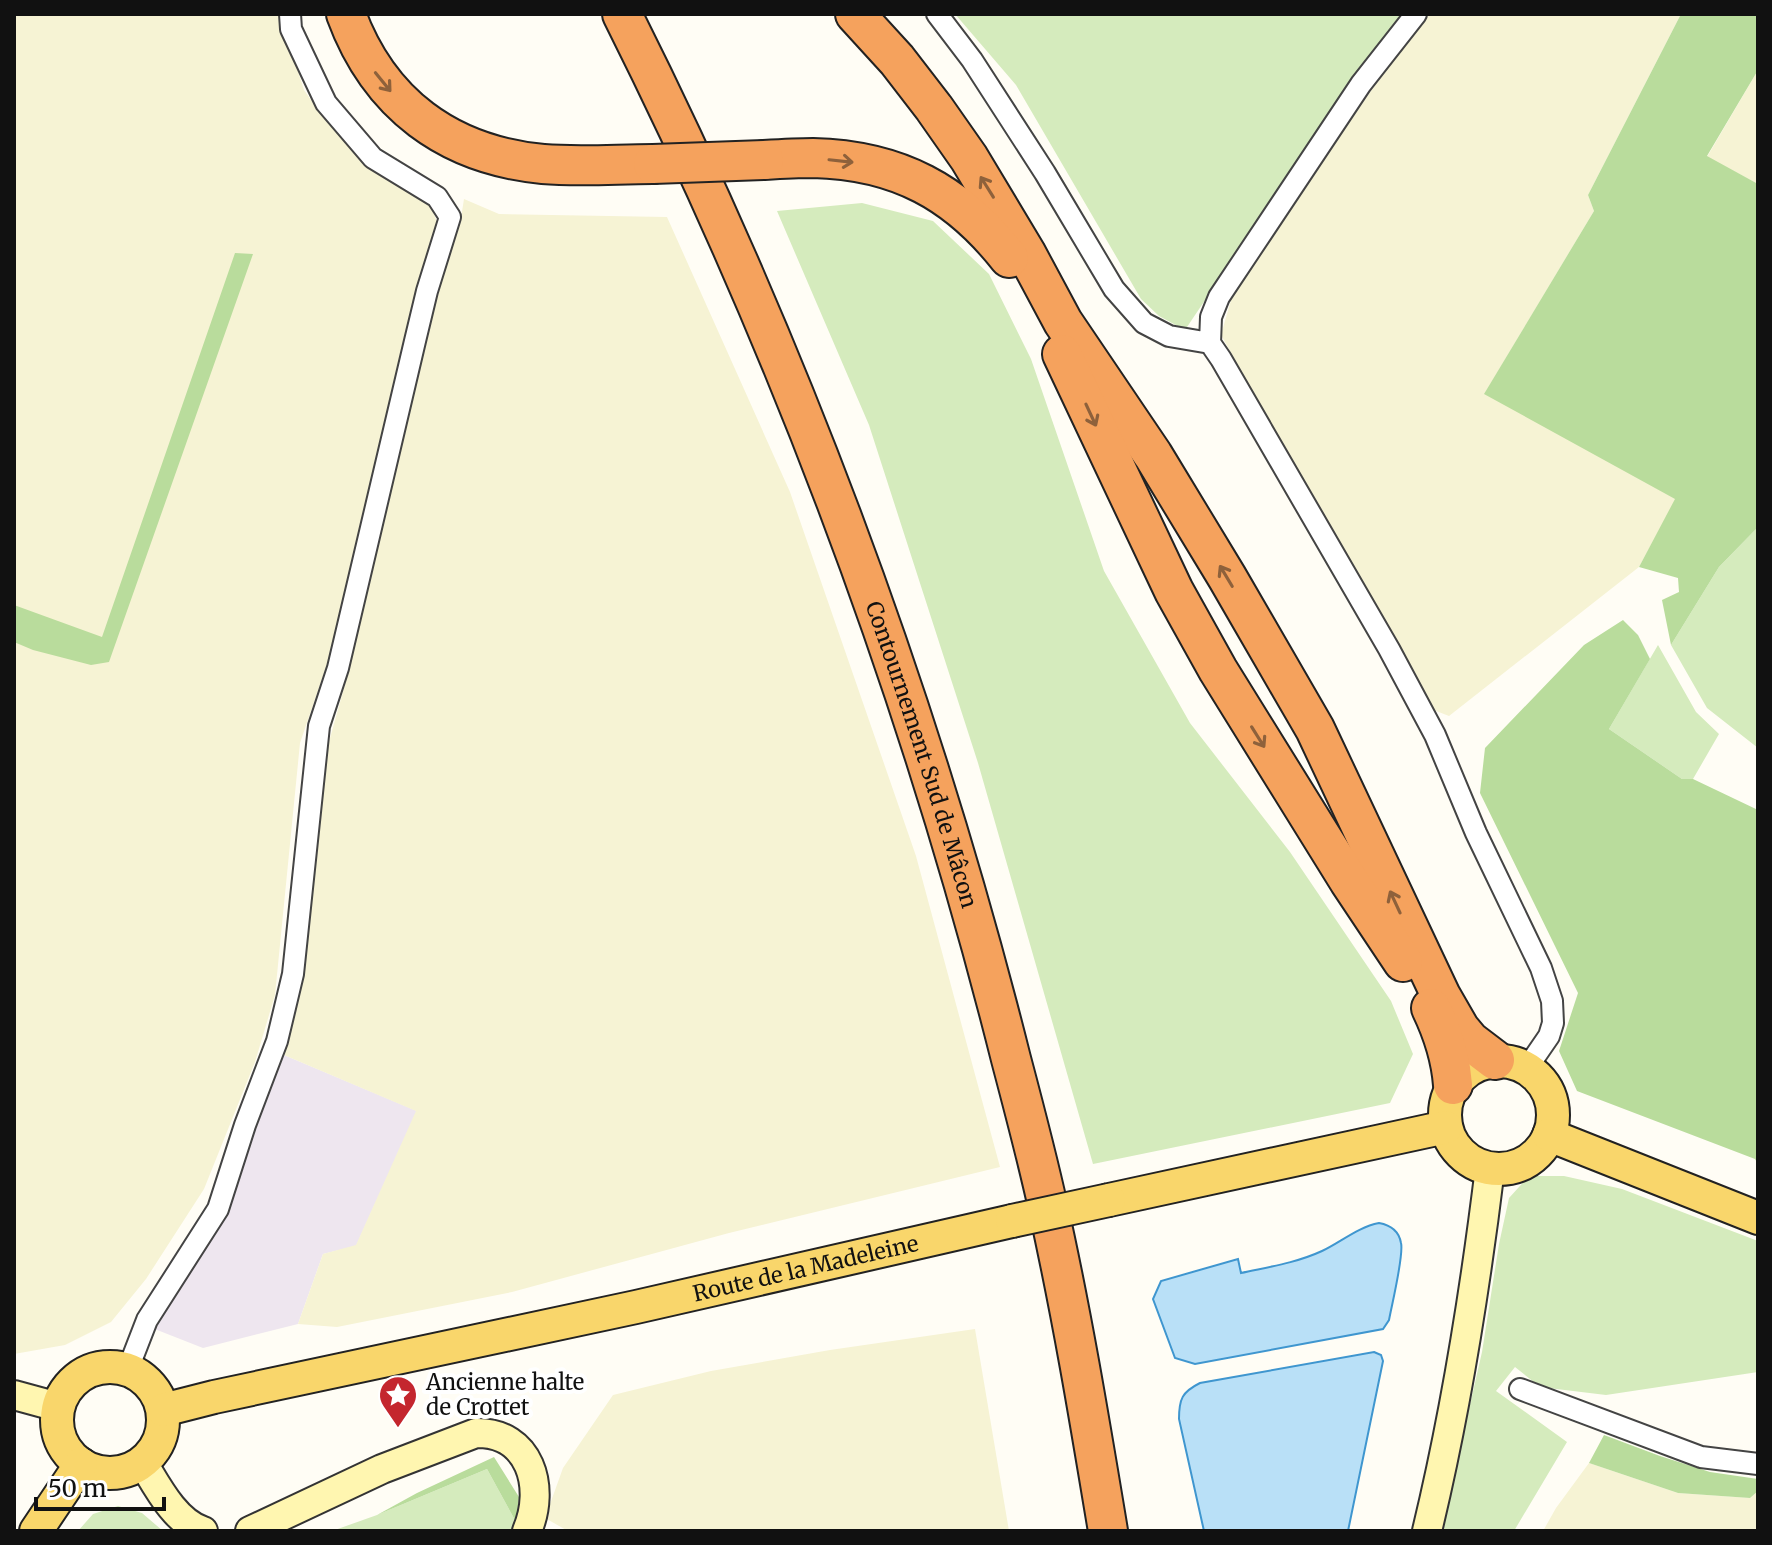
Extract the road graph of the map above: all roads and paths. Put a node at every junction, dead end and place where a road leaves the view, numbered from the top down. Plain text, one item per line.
1 (290, 14) edge
2 (346, 14) edge
3 (622, 14) edge
4 (650, 14) edge
5 (855, 14) edge
6 (937, 14) edge
7 (1416, 14) edge
8 (1210, 343) junction
9 (1511, 1064) junction
10 (1453, 1085) junction
11 (1446, 1127) junction
12 (1549, 1135) junction
13 (1490, 1168) junction
14 (1758, 1218) edge
15 (128, 1369) junction
16 (1520, 1389) dead end
17 (14, 1395) edge
18 (58, 1407) junction
19 (163, 1410) junction
20 (143, 1463) junction
21 (81, 1464) junction
22 (1758, 1464) edge
23 (36, 1531) edge
24 (203, 1531) edge
25 (250, 1531) edge
26 (527, 1531) edge
27 (1108, 1531) edge
28 (1132, 1531) edge
29 (1427, 1531) edge

1 - 15 street
2 -> 10 highway, bridge
3 - 27 highway, Contournement Sud de Mâcon
4 - 28 highway, Contournement Sud de Mâcon
9 -> 5 highway
6 - 8 street
7 - 8 street
8 - 9 street
9 - 10 main road
9 - 12 main road
10 - 11 main road
11 - 13 main road
11 - 19 main road, Route de la Madeleine, bridge
12 - 13 main road
12 - 14 main road
13 - 29 street
15 - 18 main road
15 - 19 main road
16 - 22 street
17 - 18 street
18 - 21 main road
19 - 20 main road
20 - 21 main road
20 - 24 street
21 - 23 main road
25 - 26 street

